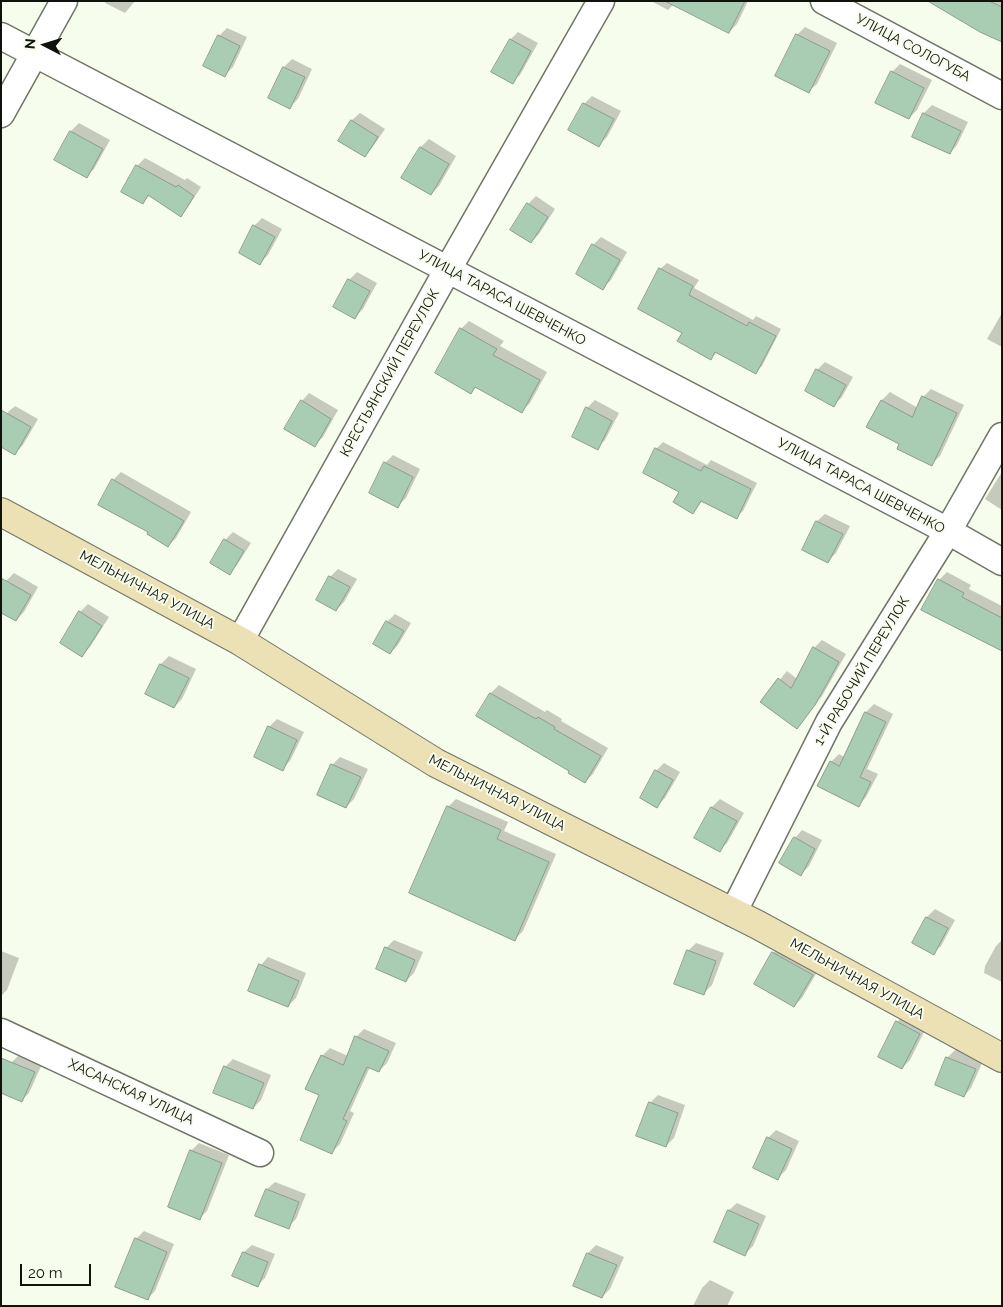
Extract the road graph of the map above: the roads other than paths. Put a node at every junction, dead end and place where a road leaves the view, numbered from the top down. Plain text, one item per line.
1 (64, 1) edge
2 (601, 1) edge
3 (824, 1) edge
4 (1, 36) edge
5 (35, 54) junction
6 (1002, 96) edge
7 (1, 114) edge
8 (448, 269) junction
9 (1002, 436) edge
10 (1, 512) edge
11 (948, 531) junction
12 (1002, 562) edge
13 (240, 641) junction
14 (733, 913) junction
15 (1, 1032) edge
16 (1002, 1058) edge
17 (260, 1153) dead end

1 - 5 street
2 - 8 street, КРЕСТЬЯНСКИЙ ПЕРЕУЛОК
3 - 6 street, УЛИЦА СОЛОГУБА
4 - 5 street, УЛИЦА ТАРАСА ШЕВЧЕНКО
5 - 7 street
5 - 8 street, УЛИЦА ТАРАСА ШЕВЧЕНКО
8 - 11 street, УЛИЦА ТАРАСА ШЕВЧЕНКО
8 - 13 street, КРЕСТЬЯНСКИЙ ПЕРЕУЛОК
9 - 11 street, 1-Й РАБОЧИЙ ПЕРЕУЛОК
10 - 13 main road, МЕЛЬНИЧНАЯ УЛИЦА
11 - 12 street, УЛИЦА ТАРАСА ШЕВЧЕНКО
11 - 14 street, 1-Й РАБОЧИЙ ПЕРЕУЛОК
13 - 14 main road, МЕЛЬНИЧНАЯ УЛИЦА
14 - 16 main road, МЕЛЬНИЧНАЯ УЛИЦА
15 - 17 street, ХАСАНСКАЯ УЛИЦА

